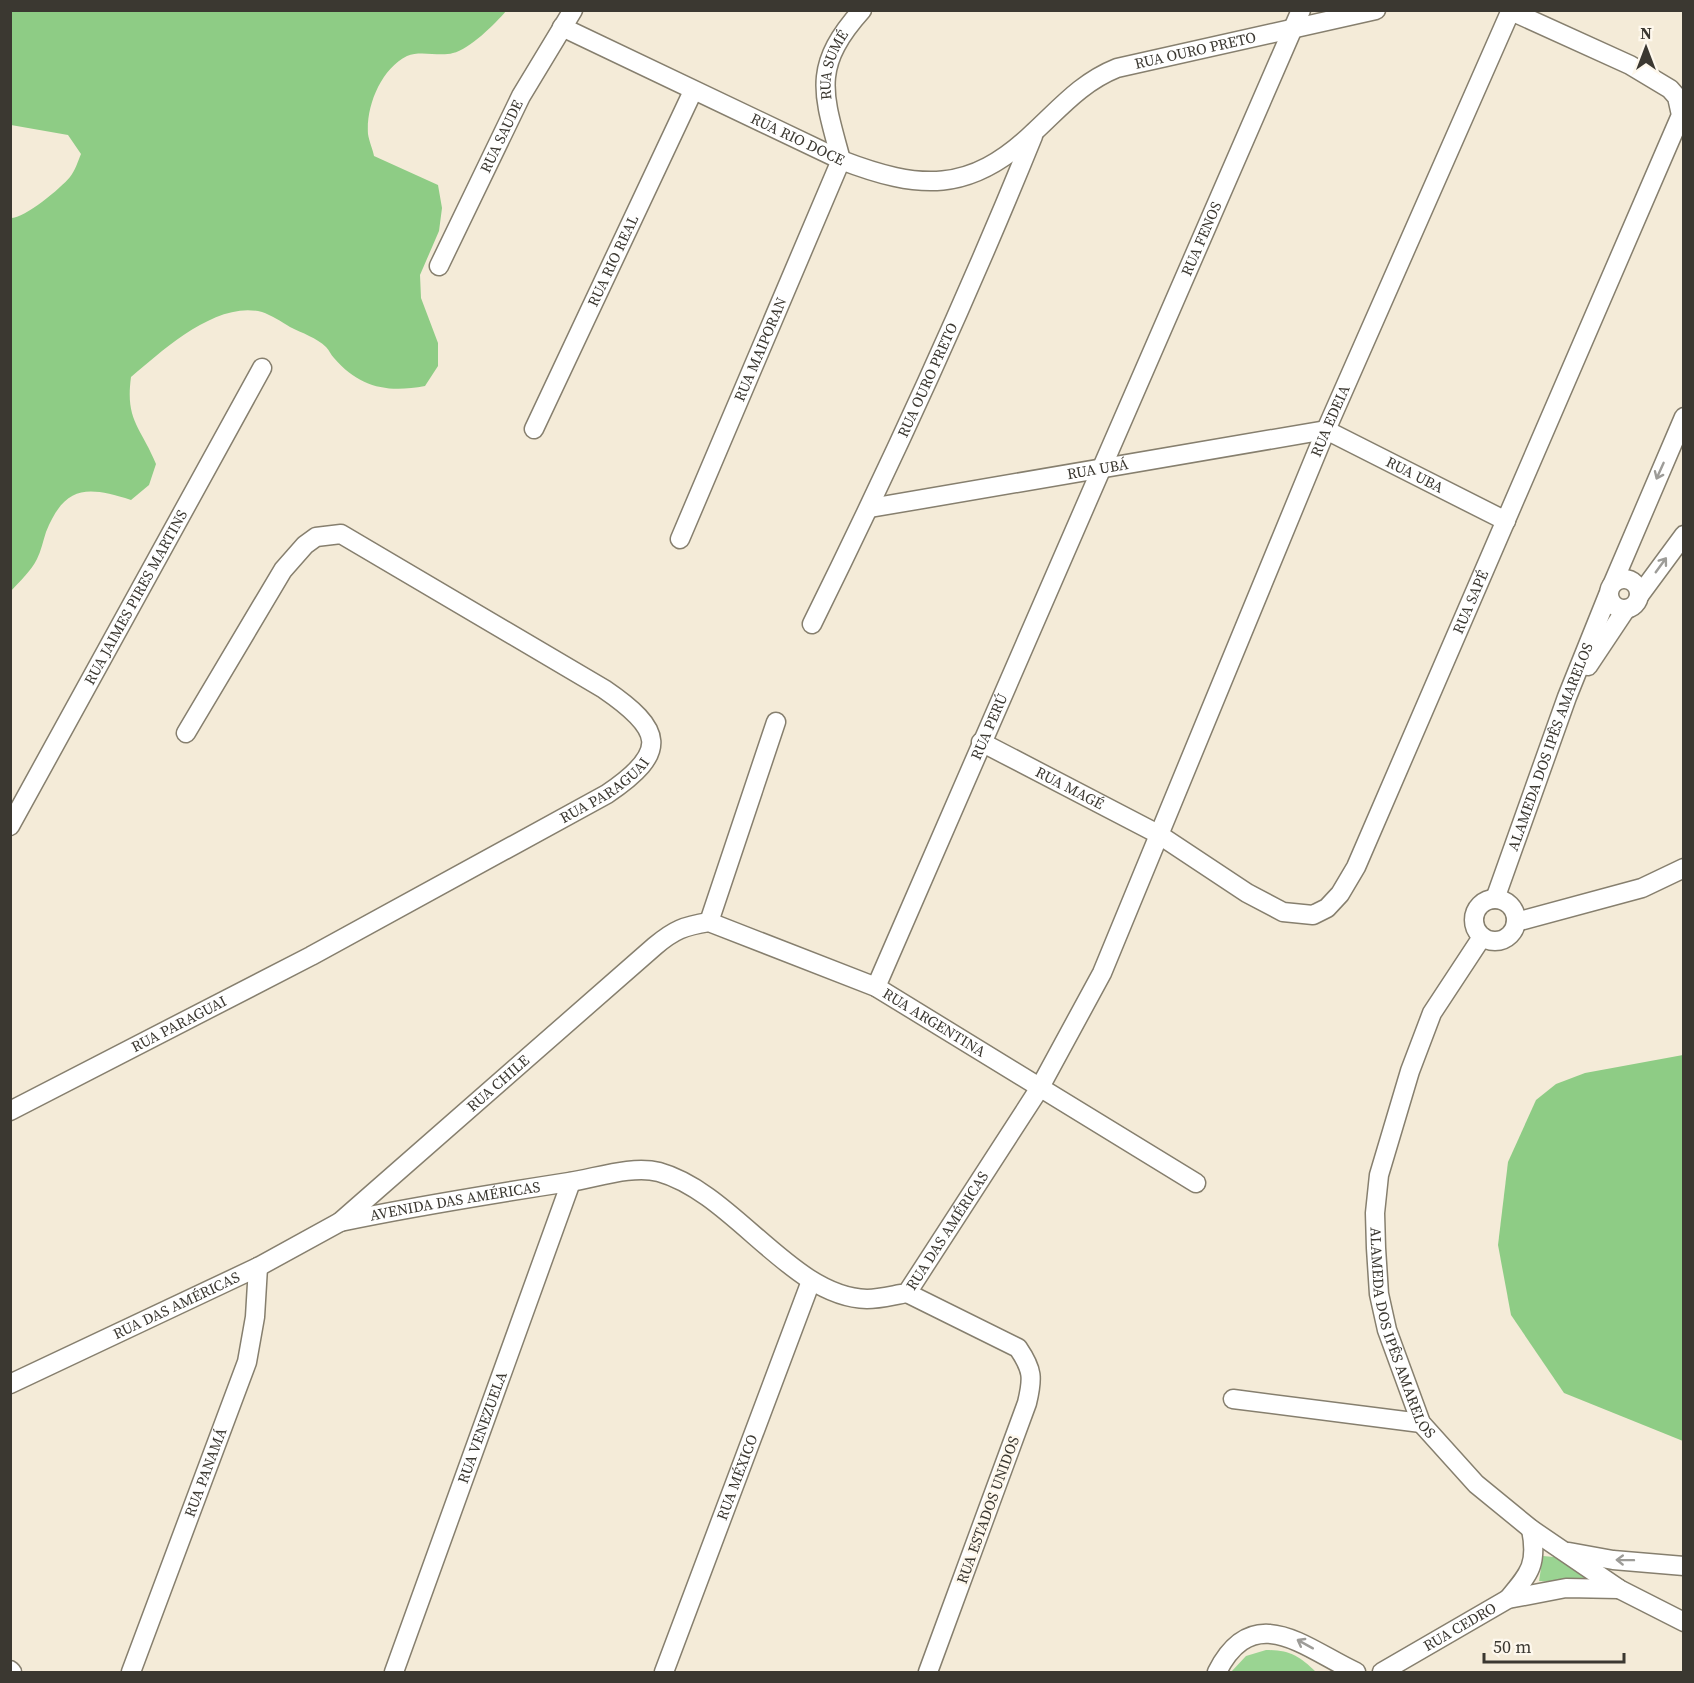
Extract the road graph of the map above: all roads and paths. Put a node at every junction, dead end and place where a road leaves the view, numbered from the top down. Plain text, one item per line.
1 (573, 10) edge
2 (862, 10) edge
3 (1376, 10) edge
4 (1511, 11) edge
5 (1298, 19) edge
6 (562, 27) junction
7 (693, 91) junction
8 (1035, 132) junction
9 (841, 160) junction
10 (439, 266) dead end
11 (262, 368) dead end
12 (1683, 417) edge
13 (534, 429) dead end
14 (1326, 430) junction
15 (1101, 467) junction
16 (870, 508) junction
17 (1506, 521) junction
18 (1683, 535) edge
19 (681, 539) dead end
20 (1610, 589) junction
21 (1632, 602) junction
22 (812, 624) dead end
23 (1567, 697) junction
24 (776, 722) dead end
25 (186, 733) dead end
26 (981, 742) junction
27 (10, 826) edge
28 (1158, 834) junction
29 (1683, 868) edge
30 (1495, 899) junction
31 (709, 922) junction
32 (1516, 922) junction
33 (1482, 937) junction
34 (876, 987) junction
35 (1039, 1089) junction
36 (10, 1111) edge
37 (571, 1182) junction
38 (1196, 1183) dead end
39 (340, 1222) junction
40 (258, 1267) junction
41 (811, 1281) junction
42 (907, 1293) junction
43 (10, 1384) edge
44 (1233, 1400) dead end
45 (1420, 1423) junction
46 (1531, 1529) junction
47 (1561, 1550) junction
48 (1683, 1566) edge
49 (1619, 1589) junction
50 (1508, 1599) junction
51 (1683, 1622) edge
52 (131, 1672) edge
53 (394, 1672) edge
54 (664, 1672) edge
55 (928, 1672) edge
56 (1217, 1672) edge
57 (1356, 1672) edge
58 (1382, 1672) edge

1 - 6 street, RUA SAUDE
2 - 9 street, RUA SUMÉ
3 - 5 street, RUA OURO PRETO
4 - 14 street, RUA EDEIA
4 - 17 street, RUA SAPÉ
5 - 8 street, RUA OURO PRETO
5 - 15 street, RUA FENOS
6 - 7 street, RUA RIO DOCE
6 - 10 street, RUA SAUDE
7 - 9 street, RUA RIO DOCE
7 - 13 street, RUA RIO REAL
8 - 9 street, RUA RIO DOCE
8 - 16 street, RUA OURO PRETO
9 - 19 street, RUA MAIPORAN
11 - 27 street, RUA JAIMES PIRES MARTINS
12 -> 20 street, ALAMEDA DOS IPÊS AMARELOS
14 - 15 street, RUA UBÁ
14 - 17 street, RUA UBA
14 - 28 street, RUA EDEIA
15 - 16 street, RUA UBÁ
15 - 26 street, RUA PERÚ
16 - 22 street, RUA OURO PRETO
17 - 28 street, RUA SAPÉ
21 -> 18 street
20 - 21 street
20 - 21 street
20 - 23 street, ALAMEDA DOS IPÊS AMARELOS
21 - 23 street
23 - 30 street, ALAMEDA DOS IPÊS AMARELOS
24 - 31 street
25 - 36 street, RUA PARAGUAI
26 - 28 street, RUA MAGÉ
26 - 34 street, RUA PERÚ
28 - 35 street, RUA DAS AMÉRICAS
29 - 32 street
30 - 32 street
30 - 33 street, ALAMEDA DOS IPÊS AMARELOS
31 - 34 street, RUA ARGENTINA
31 - 39 street, RUA CHILE
32 - 33 street
33 - 45 street, ALAMEDA DOS IPÊS AMARELOS
34 - 35 street, RUA ARGENTINA
35 - 38 street, RUA ARGENTINA
35 - 42 street, RUA DAS AMÉRICAS
37 - 39 street, AVENIDA DAS AMÉRICAS
37 - 41 street, RUA DAS AMÉRICAS
37 - 53 street, RUA VENEZUELA
39 - 40 street, RUA DAS AMÉRICAS
40 - 43 street, RUA DAS AMÉRICAS
40 - 52 street, RUA PANAMÁ
41 - 42 street, RUA DAS AMÉRICAS
41 - 54 street, RUA MÉXICO
42 - 55 street, RUA ESTADOS UNIDOS
44 - 45 street
45 - 46 street, ALAMEDA DOS IPÊS AMARELOS
46 - 47 street, ALAMEDA DOS IPÊS AMARELOS
46 - 50 street, RUA CEDRO
48 -> 47 street
47 - 49 street, ALAMEDA DOS IPÊS AMARELOS
49 - 50 street, RUA CEDRO
49 - 51 street, ALAMEDA DOS IPÊS AMARELOS
50 - 58 street, RUA CEDRO
57 -> 56 street

